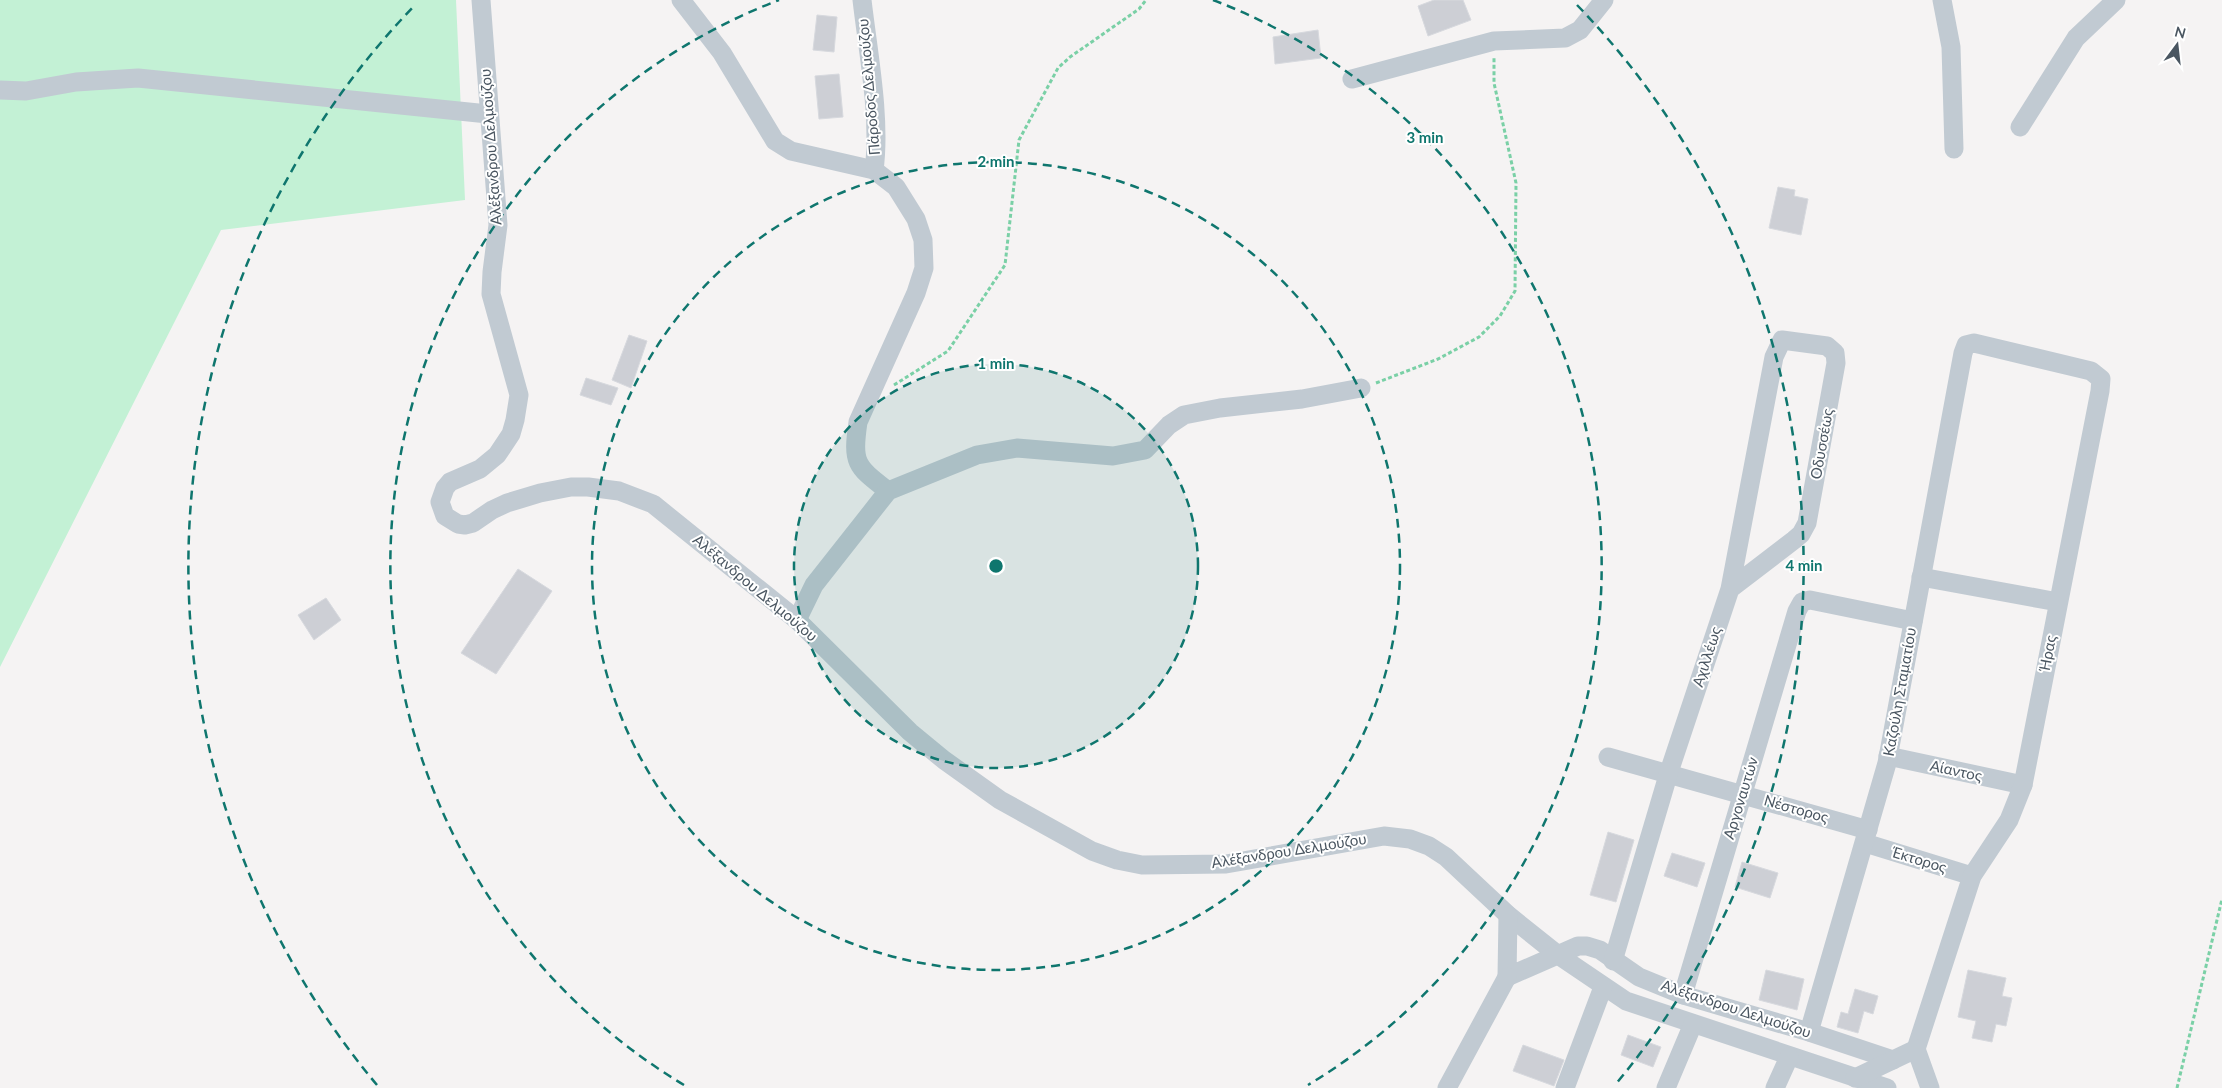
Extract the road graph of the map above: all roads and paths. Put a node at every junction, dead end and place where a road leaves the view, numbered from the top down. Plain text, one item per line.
1 (481, 0) edge
2 (681, 0) edge
3 (862, 0) edge
4 (1146, 0) edge
5 (1604, 0) edge
6 (1942, 0) edge
7 (2116, 0) edge
8 (1494, 41) junction
9 (1352, 79) dead end
10 (0, 90) edge
11 (488, 114) junction
12 (2020, 126) dead end
13 (1954, 149) dead end
14 (874, 170) junction
15 (1966, 346) joint
16 (1778, 347) joint
17 (892, 386) dead end
18 (1361, 388) joint
19 (888, 491) junction
20 (1921, 577) junction
21 (1730, 589) junction
22 (2058, 602) junction
23 (798, 620) junction
24 (1913, 621) junction
25 (1608, 756) dead end
26 (1888, 756) junction
27 (1669, 772) junction
28 (2023, 785) junction
29 (1742, 794) junction
30 (1866, 837) junction
31 (1972, 876) junction
32 (2222, 898) edge
33 (1508, 915) junction
34 (1558, 955) junction
35 (1613, 960) junction
36 (1507, 977) junction
37 (1603, 987) junction
38 (1683, 995) junction
39 (1693, 1024) junction
40 (1809, 1032) junction
41 (1916, 1049) junction
42 (1790, 1057) junction
43 (1892, 1060) junction
44 (1855, 1078) junction
45 (1447, 1088) edge
46 (1565, 1088) edge
47 (1666, 1088) edge
48 (1775, 1088) edge
49 (1887, 1088) edge
50 (1930, 1088) edge
51 (2177, 1088) edge

1 - 11 street, Αλέξανδρου Δελμούζου
2 - 14 street, Πάροδος Δελμούζου
3 - 14 street, Πάροδος Δελμούζου
4 - 17 path
5 - 8 street
6 - 13 street
7 - 12 street
8 - 9 street
8 - 18 path
10 - 11 street
11 - 23 street, Αλέξανδρου Δελμούζου
14 - 19 street
15 - 20 street, Καζούλη Σταματίου
15 - 22 street, Ήρας
16 - 21 street, Αχιλλέως
16 - 21 street, Οδυσσέως
18 - 19 street
19 - 23 street
20 - 22 street
20 - 24 street, Καζούλη Σταματίου
21 - 27 street, Αχιλλέως
22 - 28 street, Ήρας
23 - 33 street, Αλέξανδρου Δελμούζου
24 - 26 street, Καζούλη Σταματίου
24 - 29 street, Αργοναυτών
25 - 27 street, Νέστορος
26 - 28 street, Αίαντος
26 - 30 street, Καζούλη Σταματίου
27 - 29 street, Νέστορος
27 - 35 street, Αχιλλέως
28 - 31 street, Ήρας
29 - 30 street, Νέστορος
29 - 38 street, Αργοναυτών
30 - 31 street, Έκτορος
30 - 40 street, Καζούλη Σταματίου
31 - 41 street, Ήρας
32 - 51 path
33 - 34 street, Αλέξανδρου Δελμούζου
33 - 36 street
34 - 35 street, Αλέξανδρου Δελμούζου
34 - 36 street
34 - 37 street, Αλέξανδρου Δελμούζου
35 - 38 street, Αλέξανδρου Δελμούζου
36 - 45 street
37 - 39 street, Αλέξανδρου Δελμούζου
37 - 46 street
38 - 40 street, Αλέξανδρου Δελμούζου
39 - 42 street, Αλέξανδρου Δελμούζου
39 - 47 street
40 - 43 street, Αλέξανδρου Δελμούζου
41 - 43 street
41 - 50 street
42 - 44 street, Αλέξανδρου Δελμούζου
42 - 48 street
43 - 44 street
44 - 49 street, Αλέξανδρου Δελμούζου

